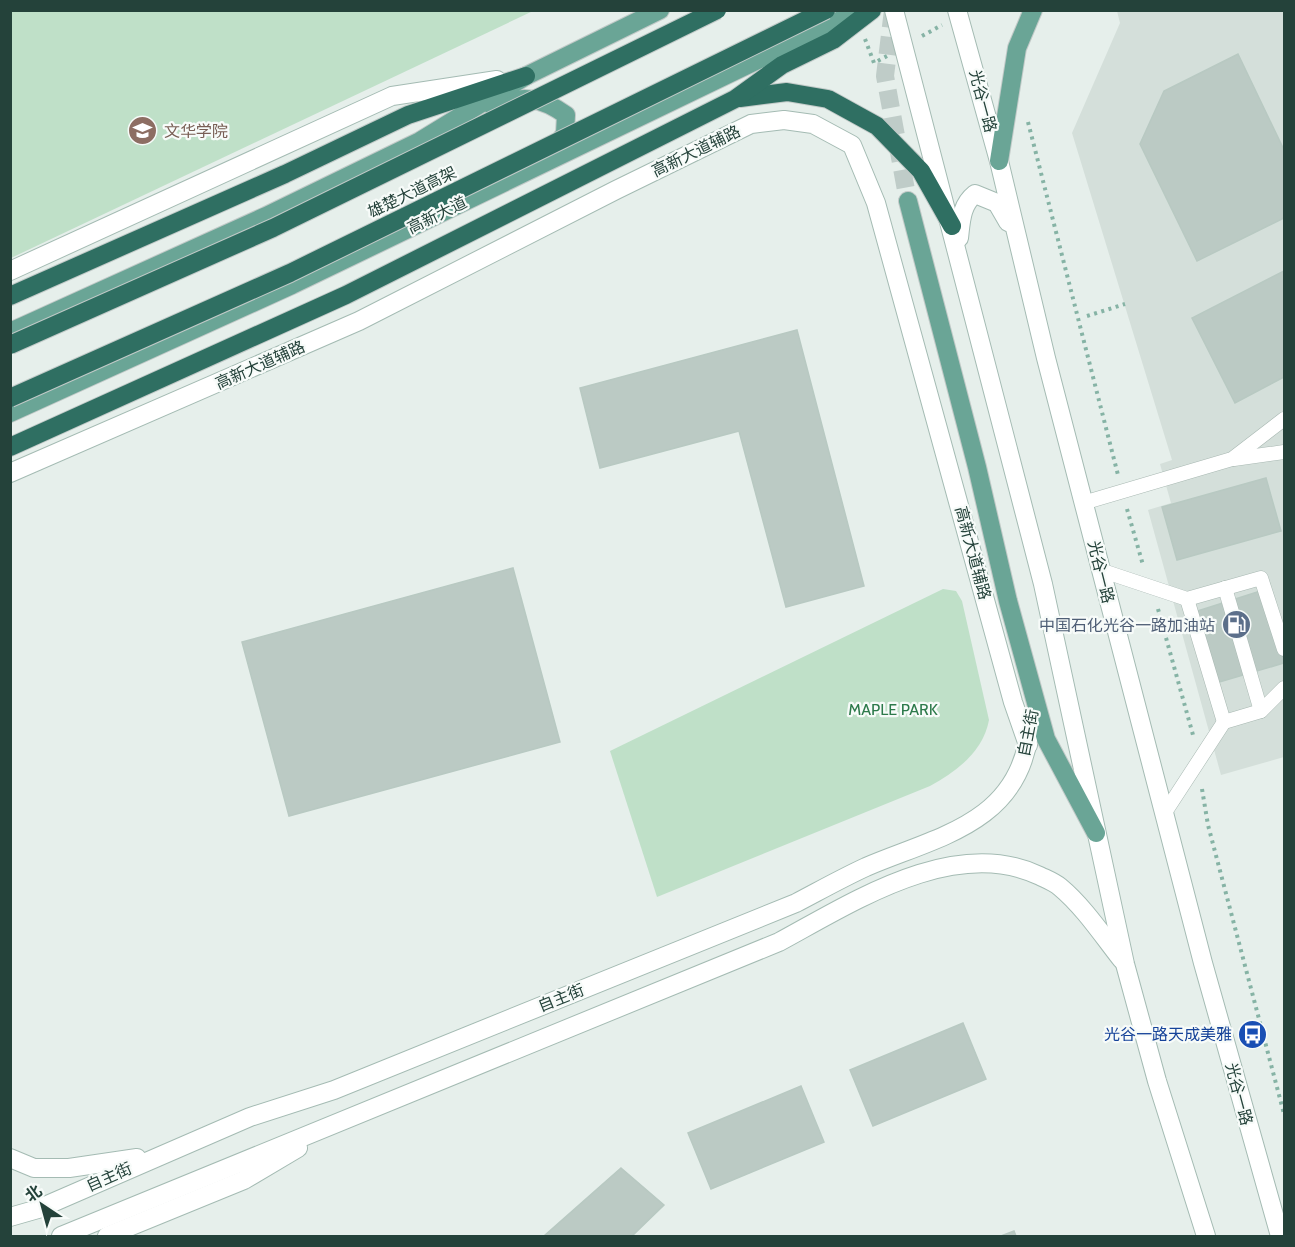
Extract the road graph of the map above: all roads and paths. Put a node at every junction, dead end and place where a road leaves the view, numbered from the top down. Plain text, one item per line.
1 (717, 10) edge
2 (826, 10) edge
3 (861, 10) edge
4 (872, 10) edge
5 (894, 10) edge
6 (957, 10) edge
7 (1033, 10) edge
8 (658, 11) edge
9 (526, 76) junction
10 (735, 99) junction
11 (1027, 118) dead end
12 (420, 141) junction
13 (548, 161) junction
14 (999, 161) junction
15 (908, 201) tunnel mouth
16 (952, 226) junction
17 (1017, 236) junction
18 (958, 251) junction
19 (10, 271) edge
20 (10, 296) edge
21 (1125, 304) dead end
22 (1087, 316) dead end
23 (10, 332) edge
24 (10, 345) edge
25 (10, 398) edge
26 (10, 413) edge
27 (1284, 419) edge
28 (10, 447) edge
29 (1284, 452) edge
30 (1232, 459) junction
31 (1115, 464) dead end
32 (10, 473) edge
33 (1083, 503) junction
34 (1131, 526) dead end
35 (1139, 551) dead end
36 (1100, 570) junction
37 (1225, 588) junction
38 (1187, 599) junction
39 (1160, 613) dead end
40 (1284, 649) edge
41 (1284, 688) edge
42 (1034, 698) junction
43 (1261, 711) junction
44 (1224, 722) junction
45 (1191, 724) dead end
46 (1028, 745) junction
47 (1164, 814) junction
48 (1208, 825) dead end
49 (1096, 833) junction
50 (1125, 964) junction
51 (1284, 1114) edge
52 (348, 1117) junction
53 (156, 1155) junction
54 (10, 1158) edge
55 (10, 1217) edge
56 (60, 1236) edge
57 (106, 1236) edge
58 (1206, 1236) edge
59 (1280, 1236) edge

1 - 24 highway, 雄楚大道高架, bridge
2 - 25 highway, 雄楚大道高架, bridge
3 - 13 main road, 高新大道
4 - 10 highway
5 - 16 main road
6 - 14 main road, 光谷一路
7 - 14 main road
8 - 9 main road
9 - 12 main road
9 - 19 main road
9 - 20 highway
10 - 16 highway
10 - 28 highway
11 - 31 path
12 - 13 main road
12 - 23 main road
13 - 26 main road, 高新大道
14 - 17 main road, 光谷一路
15 - 42 main road
16 - 18 main road
17 - 18 main road
17 - 33 main road, 光谷一路
18 - 49 main road
21 - 22 path
27 - 30 lane
29 - 30 lane
30 - 33 lane
32 - 46 main road, 高新大道辅路
33 - 36 main road, 光谷一路
34 - 35 path
36 - 38 lane
36 - 47 main road, 光谷一路
37 - 38 lane
37 - 40 lane
37 - 43 lane
38 - 44 lane
39 - 45 path
41 - 43 lane
42 - 46 main road, 自主街
42 - 49 main road
43 - 44 lane
44 - 47 lane
46 - 53 main road, 自主街
47 - 59 main road, 光谷一路
48 - 51 path
49 - 50 main road
50 - 52 main road, 自主街
50 - 58 main road
52 - 56 main road, 自主街
52 - 57 main road
53 - 54 main road
53 - 55 main road, 自主街

